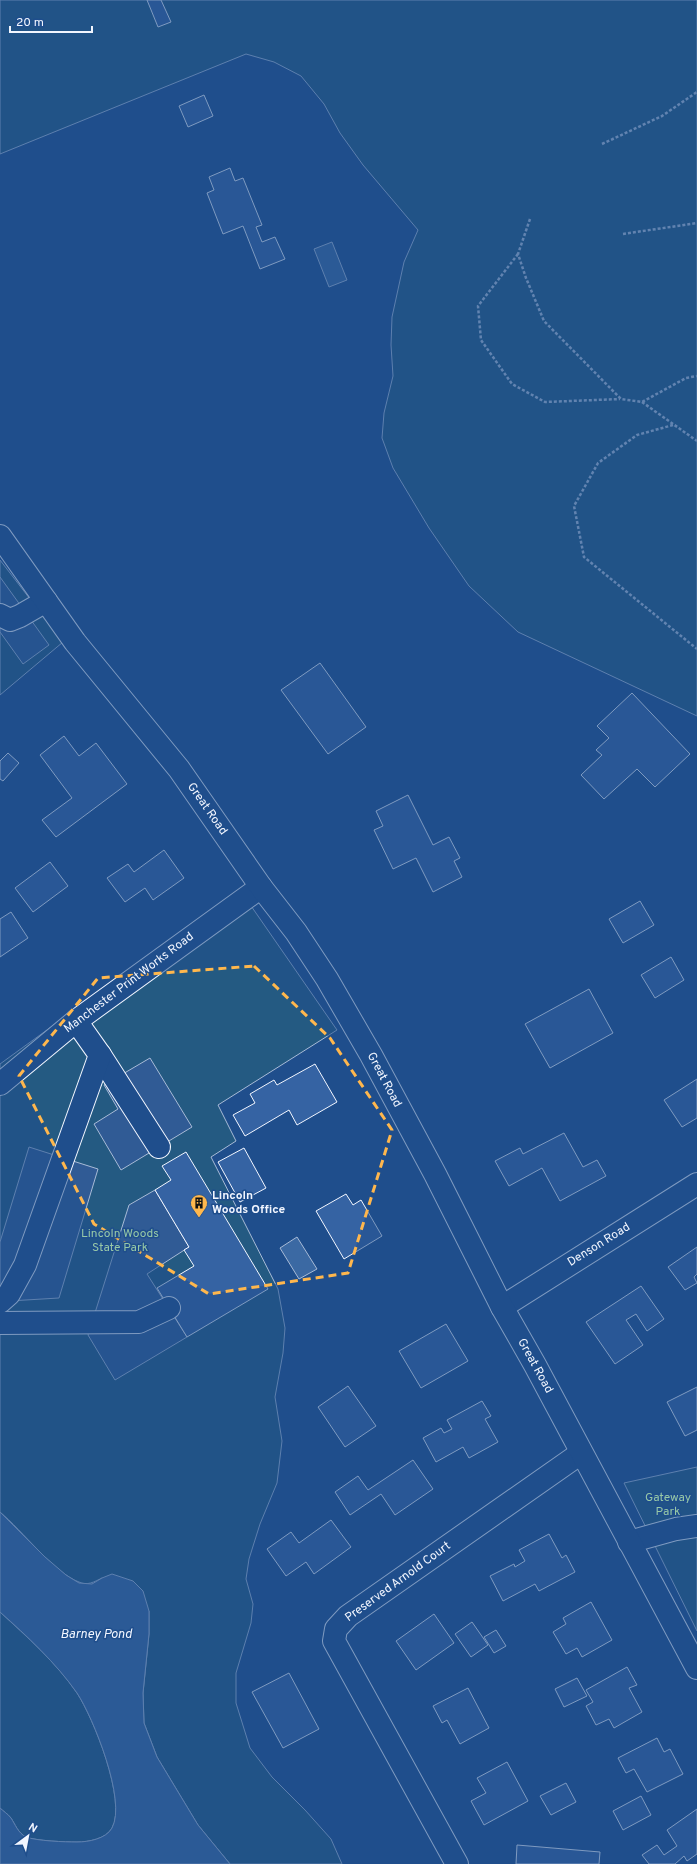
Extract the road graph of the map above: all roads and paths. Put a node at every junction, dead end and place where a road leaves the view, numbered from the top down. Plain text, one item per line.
1 (697, 92) edge
2 (602, 144) dead end
3 (530, 219) dead end
4 (697, 223) edge
5 (624, 234) dead end
6 (518, 254) junction
7 (697, 376) edge
8 (621, 399) junction
9 (642, 402) junction
10 (673, 425) junction
11 (697, 441) edge
12 (0, 536) edge
13 (46, 601) junction
14 (0, 615) edge
15 (697, 649) edge
16 (261, 886) junction
17 (76, 1021) junction
18 (100, 1055) junction
19 (0, 1084) edge
20 (159, 1147) dead end
21 (697, 1184) edge
22 (0, 1302) edge
23 (502, 1307) junction
24 (169, 1308) dead end
25 (0, 1323) edge
26 (581, 1453) junction
27 (697, 1526) edge
28 (629, 1542) junction
29 (697, 1668) edge
30 (457, 1864) edge

1 - 2 path
3 - 6 path
4 - 5 path
6 - 8 path
6 - 8 path
7 - 9 path
8 - 9 path
9 - 10 path
10 - 11 path
10 - 15 path
12 - 13 main road, Great Road
13 - 14 main road
13 - 16 main road, Great Road
16 - 17 main road, Manchester Print Works Road
16 - 23 main road, Great Road
17 - 18 main road
17 - 19 main road, Manchester Print Works Road
18 - 20 main road
18 - 22 main road
21 - 23 main road, Denson Road
23 - 26 main road, Great Road
24 - 25 main road
26 - 28 main road, Great Road
26 - 30 main road, Preserved Arnold Court
27 - 28 main road
28 - 29 main road, Great Road

